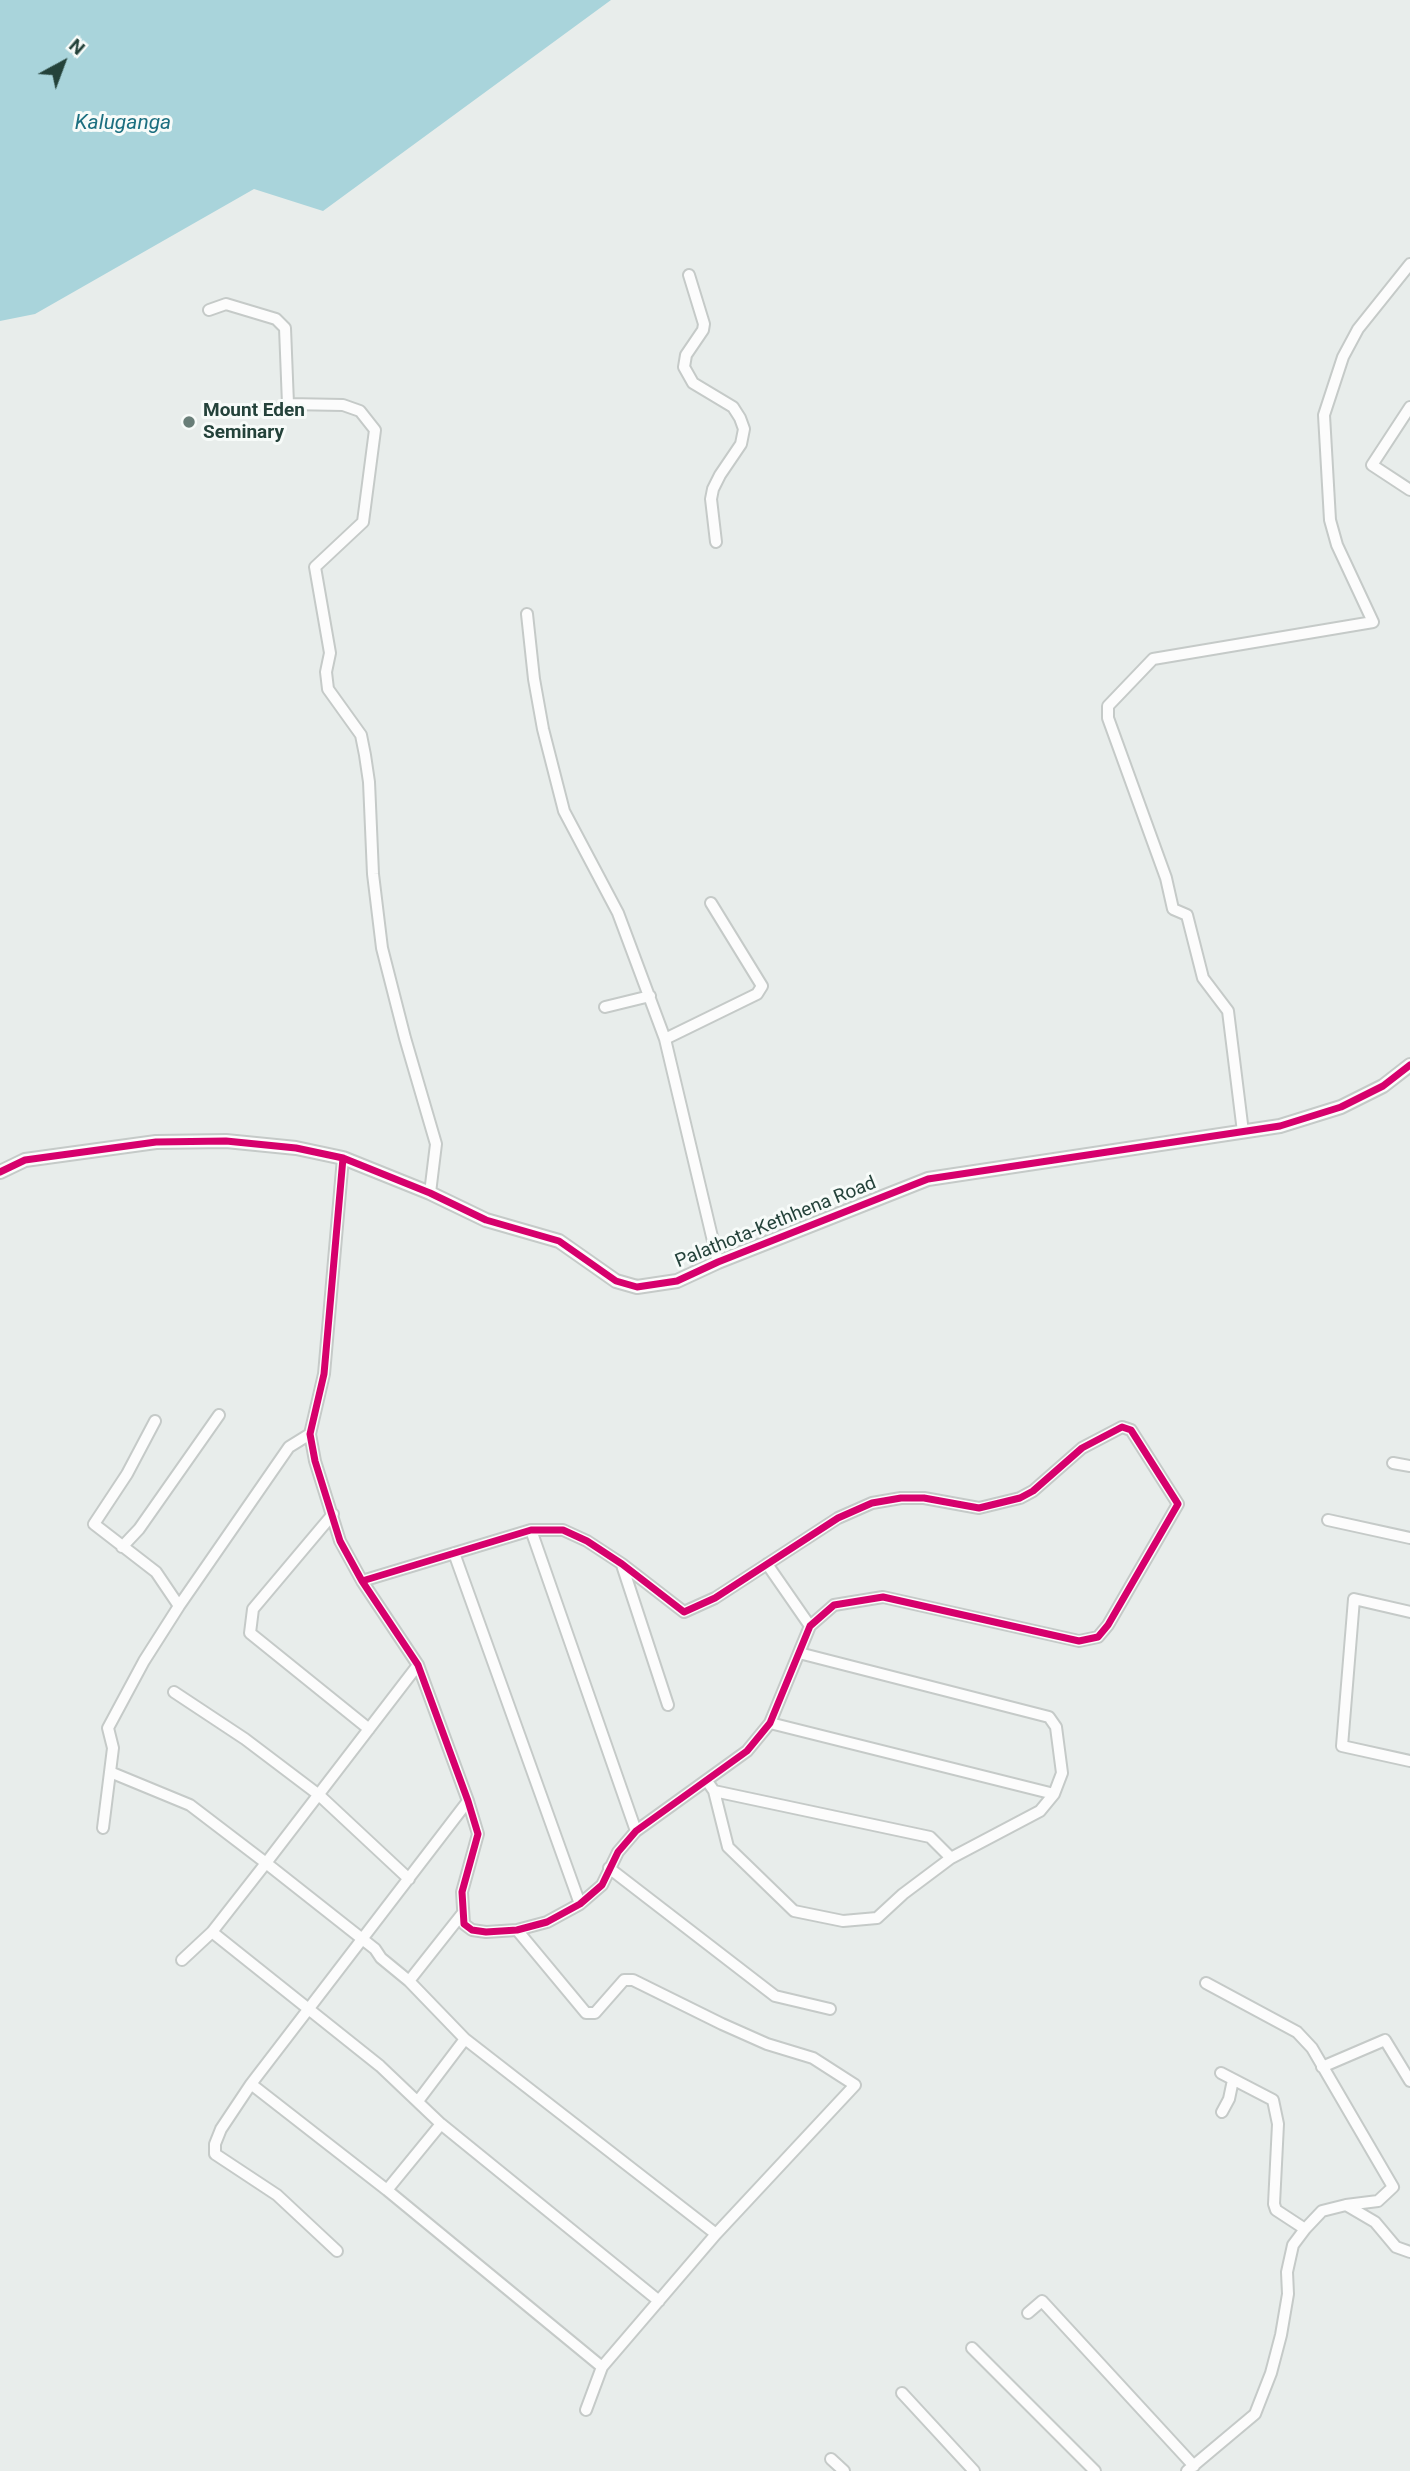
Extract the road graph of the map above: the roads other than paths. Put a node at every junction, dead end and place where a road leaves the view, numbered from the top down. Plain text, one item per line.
1 (1410, 264) edge
2 (689, 275) dead end
3 (209, 310) dead end
4 (1410, 407) edge
5 (1410, 490) edge
6 (716, 541) dead end
7 (527, 614) dead end
8 (711, 903) dead end
9 (650, 996) junction
10 (605, 1007) dead end
11 (665, 1040) junction
12 (1410, 1065) edge
13 (1243, 1132) junction
14 (343, 1157) junction
15 (0, 1172) edge
16 (430, 1193) junction
17 (718, 1262) junction
18 (219, 1415) dead end
19 (155, 1421) dead end
20 (310, 1434) junction
21 (1393, 1463) dead end
22 (1410, 1466) edge
23 (332, 1514) junction
24 (1328, 1520) dead end
25 (531, 1530) junction
26 (1410, 1538) edge
27 (122, 1546) junction
28 (454, 1553) junction
29 (622, 1564) junction
30 (766, 1564) junction
31 (362, 1581) junction
32 (179, 1606) junction
33 (1410, 1612) edge
34 (810, 1626) junction
35 (799, 1653) junction
36 (418, 1665) junction
37 (174, 1692) dead end
38 (668, 1705) dead end
39 (770, 1723) junction
40 (369, 1729) junction
41 (1410, 1761) edge
42 (110, 1772) junction
43 (710, 1786) junction
44 (1054, 1794) junction
45 (319, 1795) junction
46 (468, 1801) junction
47 (103, 1828) dead end
48 (636, 1831) junction
49 (951, 1858) junction
50 (266, 1863) junction
51 (609, 1868) junction
52 (409, 1879) junction
53 (580, 1904) junction
54 (462, 1914) junction
55 (517, 1930) junction
56 (212, 1932) junction
57 (361, 1939) junction
58 (181, 1960) dead end
59 (409, 1980) junction
60 (1206, 1983) dead end
61 (307, 2008) junction
62 (830, 2009) dead end
63 (465, 2039) junction
64 (1322, 2067) junction
65 (1221, 2073) dead end
66 (1233, 2080) junction
67 (1410, 2081) edge
68 (251, 2084) junction
69 (418, 2101) junction
70 (1222, 2112) dead end
71 (440, 2124) junction
72 (387, 2190) junction
73 (1346, 2204) junction
74 (1305, 2229) junction
75 (716, 2234) junction
76 (337, 2251) dead end
77 (1410, 2252) edge
78 (659, 2301) junction
79 (1028, 2313) dead end
80 (972, 2348) dead end
81 (602, 2367) junction
82 (902, 2393) dead end
83 (586, 2410) dead end
84 (831, 2459) dead end
85 (1191, 2469) edge
86 (844, 2471) edge
87 (974, 2471) edge
88 (1095, 2471) edge

1 - 13 street
2 - 6 street
3 - 16 street
4 - 5 street
7 - 9 street
8 - 11 street
9 - 10 street
9 - 11 street
11 - 17 street
12 - 13 street, Palathota-Kethhena Road
13 - 17 street, Palathota-Kethhena Road
14 - 15 street, Palathota-Kethhena Road
14 - 16 street, Palathota-Kethhena Road
14 - 20 street
16 - 17 street, Palathota-Kethhena Road
18 - 27 street
19 - 27 street
20 - 23 street
20 - 32 street
21 - 22 street
23 - 31 street
23 - 40 street
24 - 26 street
25 - 28 street
25 - 29 street
25 - 48 street
27 - 32 street
28 - 31 street
28 - 53 street
29 - 30 street
29 - 38 street
30 - 34 street
30 - 34 street
31 - 36 street
32 - 42 street
33 - 41 street
34 - 35 street
35 - 39 street
35 - 44 street
36 - 40 street
36 - 46 street
37 - 45 street
39 - 43 street
39 - 44 street
40 - 45 street
42 - 47 street
42 - 50 street
43 - 48 street
43 - 49 street
43 - 49 street
44 - 49 street
45 - 50 street
45 - 52 street
46 - 52 street
46 - 54 street
48 - 51 street
50 - 56 street
50 - 57 street
51 - 53 street
51 - 62 street
52 - 57 street
53 - 55 street
54 - 55 street
54 - 59 street
55 - 75 street
56 - 58 street
56 - 61 street
57 - 59 street
57 - 61 street
59 - 63 street
60 - 64 street
61 - 68 street
61 - 69 street
63 - 69 street
63 - 75 street
64 - 67 street
64 - 73 street
65 - 66 street
66 - 70 street
66 - 74 street
68 - 72 street
68 - 76 street
69 - 71 street
71 - 72 street
71 - 78 street
72 - 81 street
73 - 74 street
73 - 77 street
74 - 85 street
75 - 78 street
78 - 81 street
79 - 85 street
80 - 88 street
81 - 83 street
82 - 87 street
84 - 86 street

